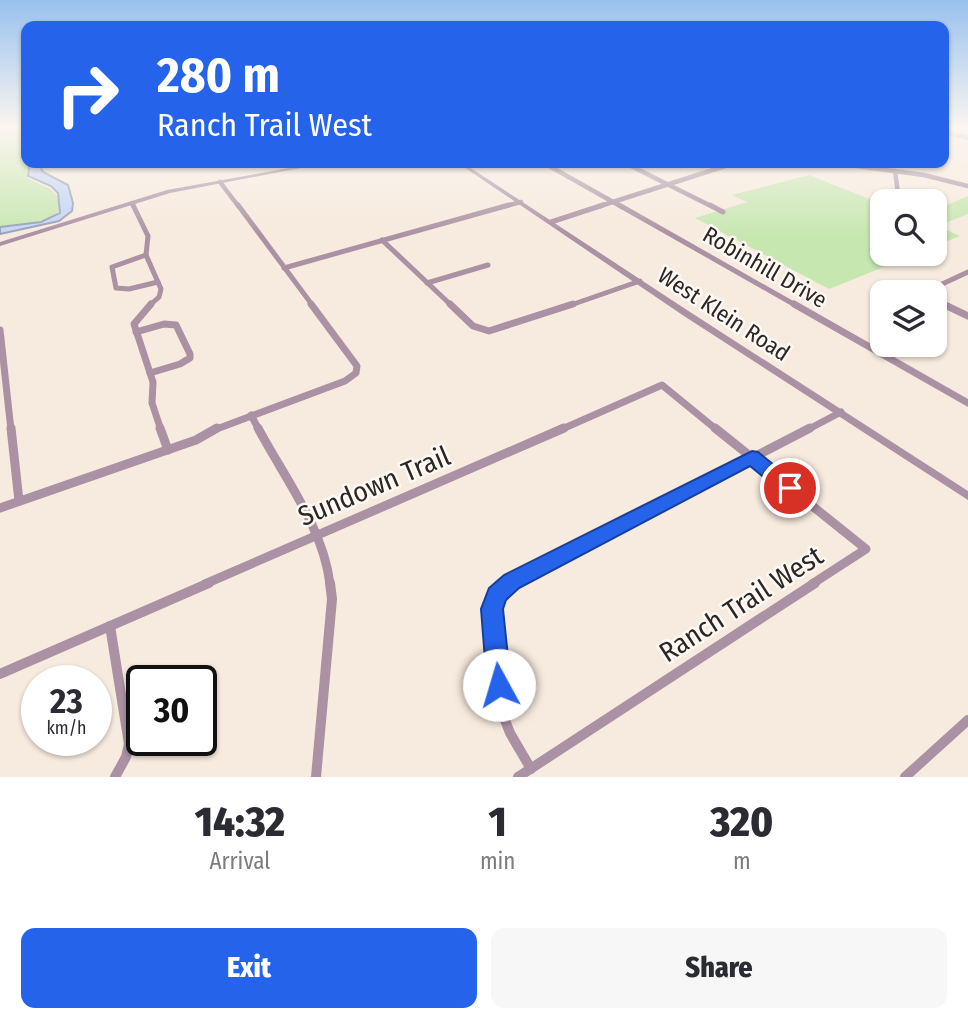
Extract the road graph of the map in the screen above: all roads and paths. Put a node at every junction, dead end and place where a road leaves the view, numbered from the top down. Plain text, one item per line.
1 (295, 168) edge
2 (468, 168) edge
3 (553, 168) edge
4 (635, 168) edge
5 (714, 168) edge
6 (872, 168) edge
7 (895, 171) junction
8 (220, 181) junction
9 (669, 185) junction
10 (968, 186) edge
11 (897, 189) edge
12 (521, 202) junction
13 (132, 203) junction
14 (616, 203) junction
15 (723, 212) dead end
16 (551, 222) junction
17 (382, 240) junction
18 (0, 244) edge
19 (146, 255) junction
20 (488, 265) dead end
21 (284, 268) junction
22 (968, 272) edge
23 (640, 281) junction
24 (158, 282) junction
25 (947, 282) edge
26 (427, 283) junction
27 (947, 306) edge
28 (968, 316) edge
29 (0, 330) edge
30 (136, 332) junction
31 (150, 373) junction
32 (968, 403) edge
33 (841, 412) junction
34 (251, 415) junction
35 (168, 450) junction
36 (752, 457) junction
37 (968, 496) edge
38 (19, 501) junction
39 (0, 508) edge
40 (316, 536) junction
41 (110, 626) junction
42 (0, 674) edge
43 (968, 720) edge
44 (531, 769) junction
45 (115, 777) edge
46 (316, 777) edge
47 (518, 777) edge
48 (905, 777) edge

1 - 8 street
2 - 12 street, West Klein Road
3 - 14 street, Robinhill Drive
4 - 9 street
5 - 9 street
6 - 7 street
7 - 10 street
7 - 11 street
8 - 13 street
8 - 21 street
9 - 14 street
9 - 15 street
12 - 16 street, West Klein Road
12 - 17 street
13 - 18 street
13 - 19 street
14 - 16 street
14 - 32 street, Robinhill Drive
16 - 23 street, West Klein Road
17 - 21 street
17 - 26 street
19 - 24 street
19 - 24 street
20 - 26 street
21 - 34 street
22 - 25 street
23 - 26 street
23 - 33 street, West Klein Road
24 - 30 street
27 - 28 street
29 - 38 street
30 - 31 street
30 - 31 street
31 - 35 street
33 - 36 street
33 - 37 street, West Klein Road
34 - 35 street
34 - 40 street
35 - 38 street
36 - 40 street, Sundown Trail
36 - 44 street
36 - 44 street, Ranch Trail West
38 - 39 street
40 - 41 street, Sundown Trail
40 - 46 street
41 - 42 street, Sundown Trail
41 - 45 street
43 - 48 street
44 - 47 street, Ranch Trail West

